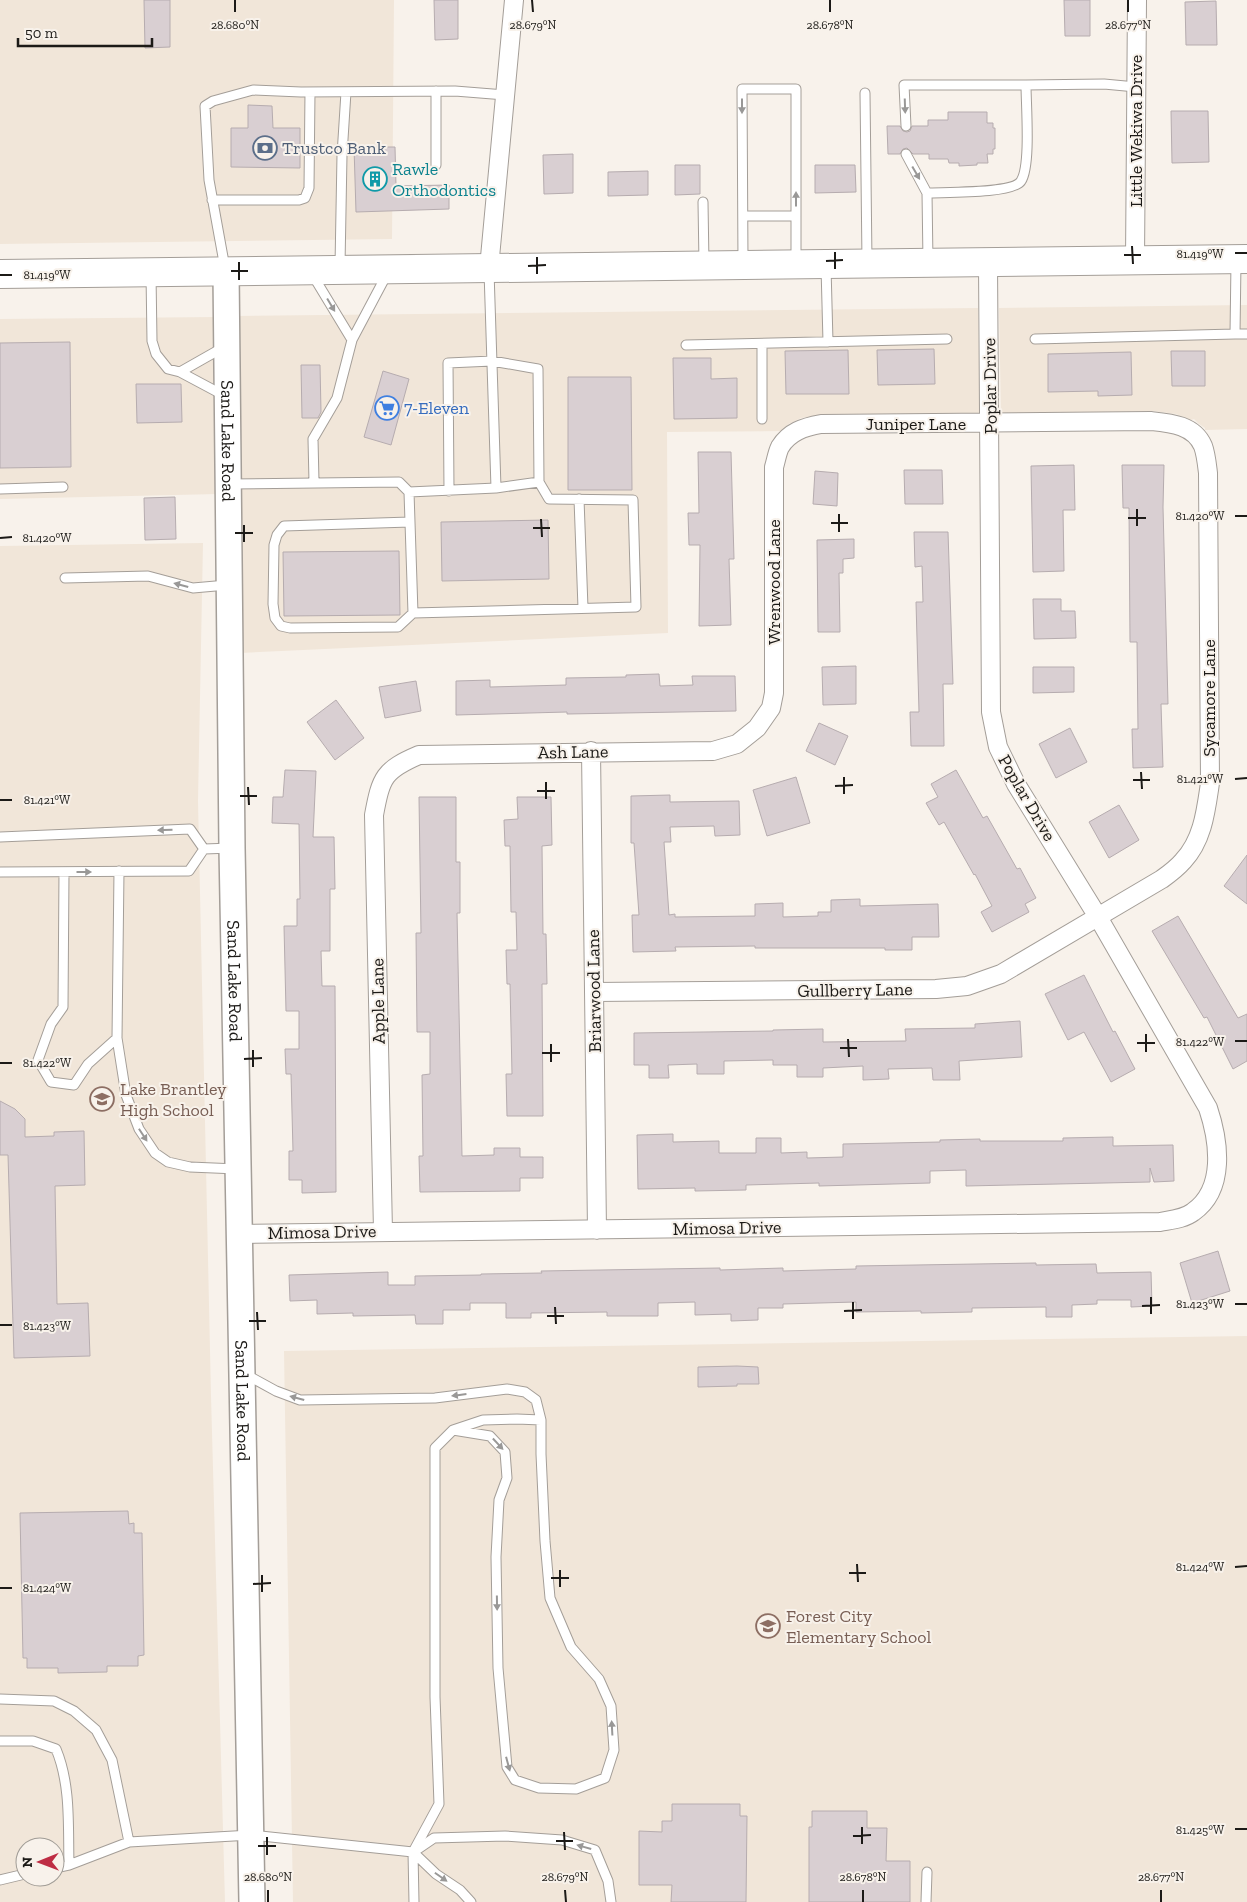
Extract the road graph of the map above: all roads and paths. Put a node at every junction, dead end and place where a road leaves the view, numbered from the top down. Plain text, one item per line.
1 (514, 0) edge
2 (1137, 0) edge
3 (1026, 85) junction
4 (1136, 86) junction
5 (436, 91) junction
6 (310, 92) junction
7 (346, 92) junction
8 (866, 93) dead end
9 (505, 96) junction
10 (906, 126) dead end
11 (906, 154) dead end
12 (436, 165) dead end
13 (927, 193) junction
14 (212, 200) junction
15 (703, 202) dead end
16 (742, 216) junction
17 (796, 216) junction
18 (1241, 259) edge
19 (1135, 261) junction
20 (928, 263) junction
21 (988, 263) junction
22 (826, 264) junction
23 (867, 264) junction
24 (704, 265) junction
25 (743, 265) junction
26 (796, 265) junction
27 (489, 268) junction
28 (389, 269) junction
29 (310, 270) junction
30 (340, 270) junction
31 (226, 271) junction
32 (151, 272) junction
33 (0, 274) edge
34 (1235, 334) junction
35 (1247, 334) edge
36 (947, 339) dead end
37 (1035, 339) dead end
38 (352, 340) junction
39 (828, 342) junction
40 (762, 344) junction
41 (686, 345) dead end
42 (227, 346) junction
43 (492, 361) junction
44 (180, 372) junction
45 (228, 397) junction
46 (762, 419) dead end
47 (990, 424) junction
48 (1192, 432) joint
49 (791, 435) joint
50 (314, 482) junction
51 (539, 482) junction
52 (228, 484) junction
53 (63, 487) dead end
54 (496, 488) junction
55 (0, 489) edge
56 (449, 491) junction
57 (409, 492) junction
58 (579, 499) junction
59 (410, 522) junction
60 (64, 578) dead end
61 (229, 585) junction
62 (583, 608) junction
63 (413, 613) junction
64 (757, 728) joint
65 (591, 751) junction
66 (386, 773) joint
67 (0, 837) edge
68 (232, 848) junction
69 (204, 849) junction
70 (119, 871) junction
71 (0, 872) edge
72 (64, 872) junction
73 (1098, 917) junction
74 (594, 992) junction
75 (117, 1038) junction
76 (239, 1170) junction
77 (1207, 1199) joint
78 (597, 1230) junction
79 (383, 1231) junction
80 (240, 1234) junction
81 (243, 1374) junction
82 (541, 1420) junction
83 (453, 1430) junction
84 (0, 1699) edge
85 (0, 1741) edge
86 (251, 1835) junction
87 (129, 1842) junction
88 (412, 1852) junction
89 (69, 1865) junction
90 (65, 1866) edge
91 (927, 1872) dead end
92 (15, 1876) edge
93 (0, 1880) edge
94 (252, 1902) edge
95 (414, 1902) edge
96 (470, 1902) edge
97 (611, 1902) edge
98 (926, 1902) edge

1 - 9 street
2 - 4 street, Little Wekiwa Drive
3 - 4 lane
3 -> 10 lane
3 - 13 lane
4 - 19 street, Little Wekiwa Drive
5 - 7 lane
5 - 9 lane
5 - 12 lane
6 - 7 lane
6 - 14 lane
6 - 14 lane
7 - 30 lane
8 - 23 lane
9 - 27 street
11 -> 13 lane
13 - 20 lane
14 - 31 lane
15 - 24 lane
16 - 17 lane
17 -> 16 lane
16 - 25 lane
17 - 26 lane
18 - 19 main road
18 - 34 lane
19 - 21 main road
20 - 21 main road
20 - 23 main road
21 - 47 street, Poplar Drive
22 - 23 main road
22 - 26 main road
22 - 39 lane
24 - 25 main road
24 - 27 main road
25 - 26 main road
27 - 28 main road
27 - 43 lane
28 - 30 main road
28 - 38 lane
29 - 30 main road
29 - 31 main road
29 -> 38 lane
31 - 32 main road
31 - 42 street, Sand Lake Road
32 - 33 main road
32 - 44 lane
34 - 35 lane
34 - 37 lane
36 - 39 lane
38 - 50 lane
39 - 40 lane
40 - 41 lane
40 - 46 lane
42 - 44 lane
42 - 45 street, Sand Lake Road
43 - 51 lane
43 - 54 lane
43 - 56 lane
44 - 45 lane
45 - 52 street, Sand Lake Road
47 - 48 street, Juniper Lane
47 - 49 street, Juniper Lane
47 - 73 street, Poplar Drive
48 - 73 street, Sycamore Lane
49 - 64 street, Wrenwood Lane
50 - 52 lane
50 - 57 lane
51 - 54 lane
51 - 58 lane
52 - 61 street, Sand Lake Road
53 - 55 lane
54 - 56 lane
56 - 57 lane
57 - 59 lane
58 - 62 lane
58 - 62 lane
59 - 63 lane
59 - 63 lane
61 -> 60 lane
61 - 68 street, Sand Lake Road
62 - 63 lane
64 - 65 street, Ash Lane
65 - 66 street, Ash Lane
65 - 74 street, Briarwood Lane
66 - 79 street, Apple Lane
69 -> 67 lane
68 - 69 lane
68 - 76 street, Sand Lake Road
69 - 70 lane
72 -> 70 lane
70 - 75 lane
71 - 72 lane
72 - 75 lane
73 - 74 street, Gullberry Lane
73 - 77 street, Poplar Drive
74 - 78 street, Briarwood Lane
75 -> 76 lane
76 - 80 street, Sand Lake Road
77 - 78 street, Mimosa Drive
78 - 79 street, Mimosa Drive
79 - 80 street, Mimosa Drive
80 - 81 street, Sand Lake Road
82 -> 81 lane
81 - 86 street, Sand Lake Road
82 - 83 lane
83 -> 82 lane
83 - 88 lane
84 - 87 lane
85 - 89 lane
86 - 87 lane
86 - 88 lane
86 - 94 street, Sand Lake Road
87 - 89 lane
88 - 95 lane
88 -> 96 lane
97 -> 88 lane
89 - 90 lane
91 - 98 lane
92 - 93 lane

